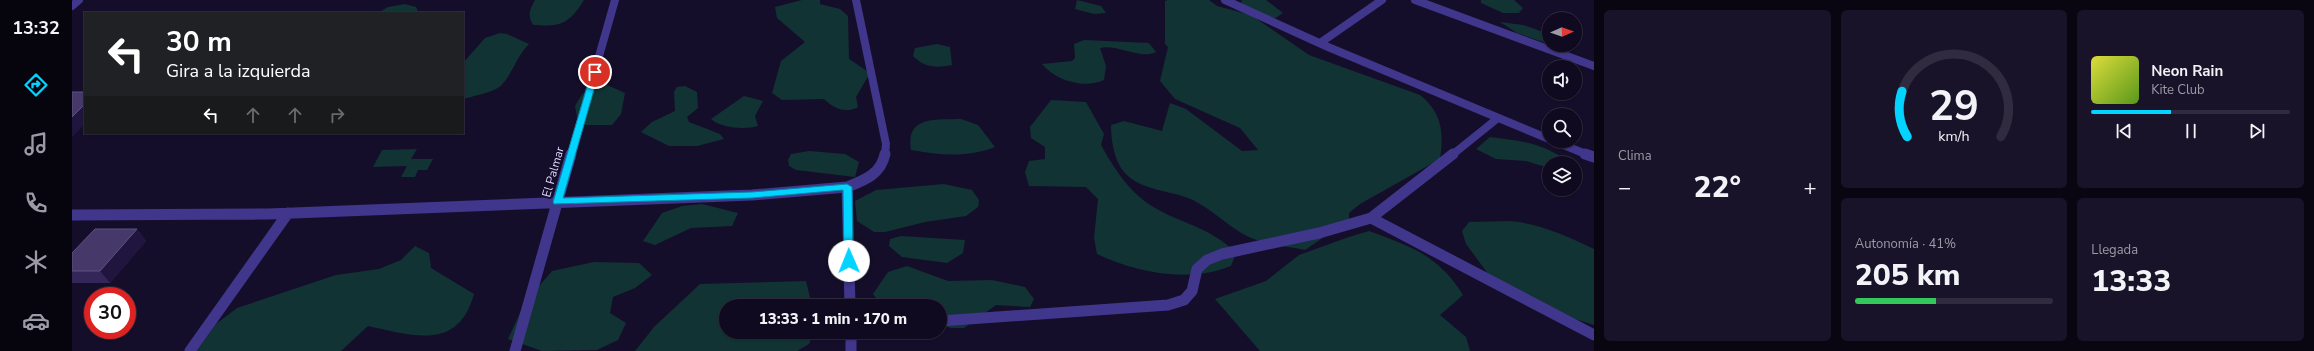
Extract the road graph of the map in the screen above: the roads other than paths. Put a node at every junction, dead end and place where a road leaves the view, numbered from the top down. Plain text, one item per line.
1 (79, 0) edge
2 (615, 0) edge
3 (856, 0) edge
4 (1224, 0) edge
5 (1382, 0) edge
6 (1415, 0) edge
7 (72, 6) edge
8 (1320, 43) junction
9 (1594, 66) edge
10 (1498, 118) junction
11 (1542, 136) edge
12 (1572, 148) edge
13 (1594, 157) edge
14 (847, 187) junction
15 (558, 202) junction
16 (288, 213) junction
17 (72, 215) edge
18 (1371, 218) junction
19 (850, 299) edge
20 (947, 321) edge
21 (1594, 335) edge
22 (851, 339) edge
23 (190, 351) edge
24 (515, 351) edge
25 (851, 351) edge

1 - 7 street
2 - 15 street, El Palmar
3 - 14 street
4 - 8 street
5 - 8 street
6 - 9 street
8 - 10 street
10 - 11 street
10 - 18 street
12 - 13 street
14 - 15 street
14 - 19 street
15 - 16 street
15 - 24 street, El Palmar
16 - 17 street
16 - 23 street
18 - 20 street
18 - 21 street
22 - 25 street

